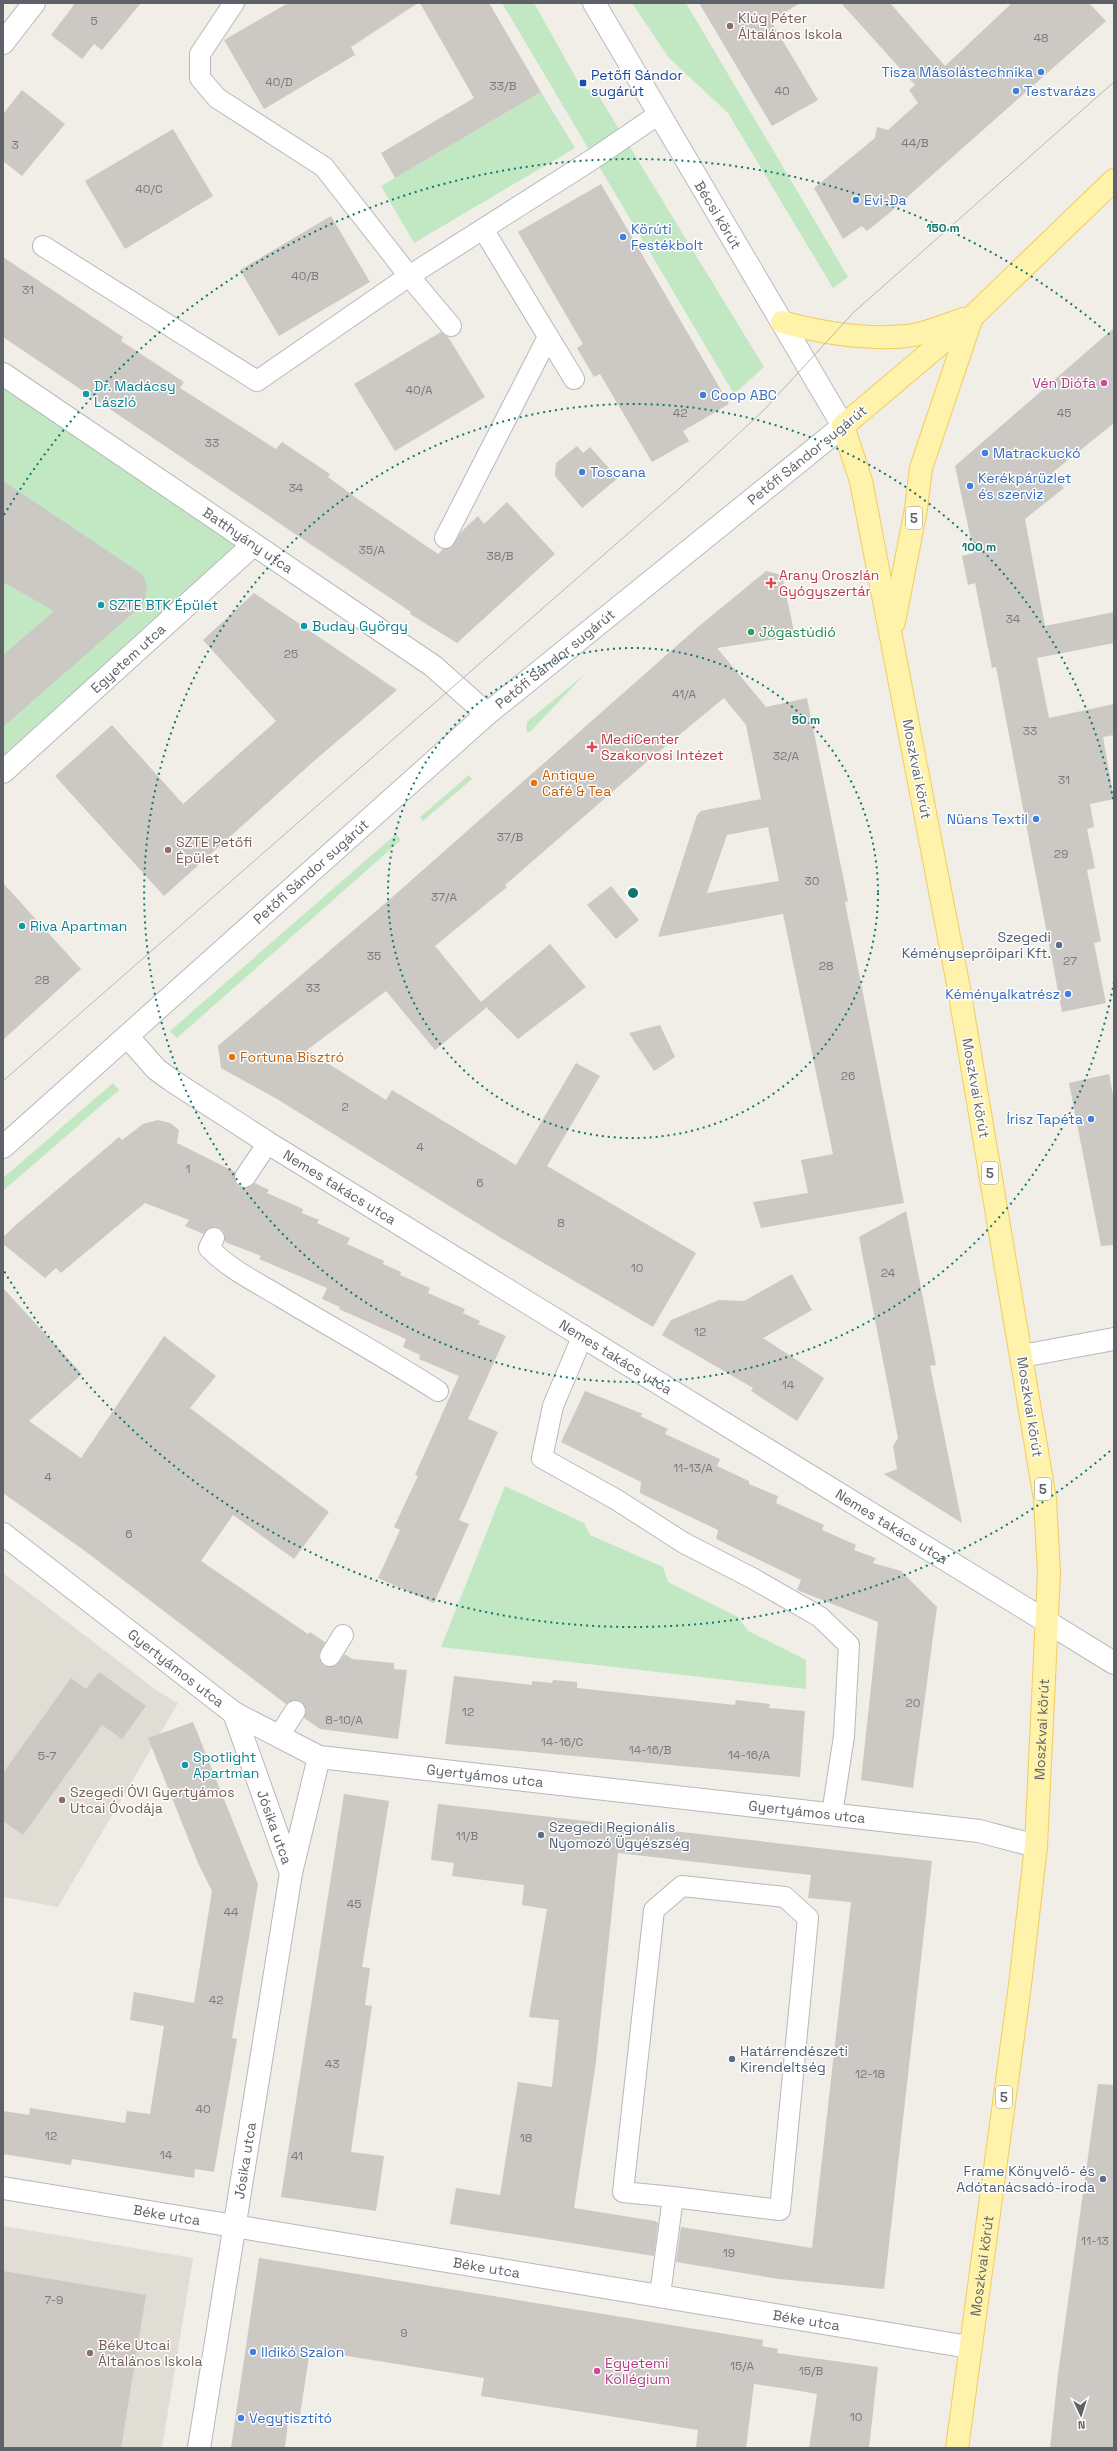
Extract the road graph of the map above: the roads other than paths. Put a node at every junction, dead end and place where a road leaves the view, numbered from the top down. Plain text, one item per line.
1 (34, 3) edge
2 (234, 3) edge
3 (594, 3) edge
4 (3, 43) edge
5 (659, 114) junction
6 (1114, 180) edge
7 (483, 229) junction
8 (43, 246) dead end
9 (409, 276) junction
10 (972, 317) junction
11 (782, 322) junction
12 (451, 326) dead end
13 (548, 337) junction
14 (3, 374) edge
15 (574, 379) dead end
16 (843, 426) junction
17 (445, 538) dead end
18 (253, 545) junction
19 (892, 633) junction
20 (487, 714) junction
21 (3, 772) edge
22 (128, 1037) junction
23 (268, 1143) junction
24 (3, 1147) edge
25 (245, 1177) dead end
26 (214, 1238) dead end
27 (583, 1335) junction
28 (1114, 1339) edge
29 (1022, 1356) junction
30 (438, 1391) dead end
31 (3, 1534) edge
32 (1048, 1623) junction
33 (343, 1635) dead end
34 (330, 1656) dead end
35 (1114, 1663) edge
36 (295, 1710) dead end
37 (234, 1713) junction
38 (279, 1736) junction
39 (319, 1757) junction
40 (832, 1814) junction
41 (1036, 1846) junction
42 (291, 1873) junction
43 (3, 2188) edge
44 (673, 2197) junction
45 (235, 2225) junction
46 (660, 2295) junction
47 (969, 2347) junction
48 (200, 2448) edge
49 (957, 2448) edge

1 - 4 street
2 - 9 lane
3 - 5 street, Bécsi körút
5 - 7 lane
5 - 11 street, Bécsi körút
6 - 10 main road, Petőfi Sándor sugárút / 5
7 - 9 lane
7 - 13 lane
8 - 9 lane
9 - 12 lane
10 - 11 main road
10 - 16 main road, Petőfi Sándor sugárút / 5
10 - 19 main road, 5
11 - 16 street, Bécsi körút
13 - 15 lane
13 - 17 lane
14 - 18 street, Batthyány utca
16 - 19 main road, Moszkvai körút / 5
16 - 20 street, Petőfi Sándor sugárút
18 - 20 street, Batthyány utca
18 - 21 street, Egyetem utca
19 - 29 main road, Moszkvai körút / 5
20 - 22 street, Petőfi Sándor sugárút
22 - 23 street, Nemes takács utca
22 - 24 street, Petőfi Sándor sugárút
23 - 25 lane
23 - 27 street, Nemes takács utca
26 - 30 lane
27 - 32 street, Nemes takács utca
27 - 40 lane
28 - 29 street
29 - 32 main road, Moszkvai körút / 5
31 - 37 street, Gyertyámos utca
32 - 35 street, Nemes takács utca
32 - 41 main road, Moszkvai körút / 5
33 - 34 lane
36 - 38 lane
37 - 38 street, Gyertyámos utca
37 - 42 street, Jósika utca
38 - 39 street, Gyertyámos utca
39 - 40 street, Gyertyámos utca
39 - 42 street, Jósika utca
40 - 41 street, Gyertyámos utca
41 - 47 main road, Moszkvai körút / 5
42 - 45 street, Jósika utca
43 - 45 street, Béke utca
44 - 44 lane
44 - 46 lane
45 - 46 street, Béke utca
45 - 48 street, Jósika utca
46 - 47 street, Béke utca
47 - 49 main road, Moszkvai körút / 5

